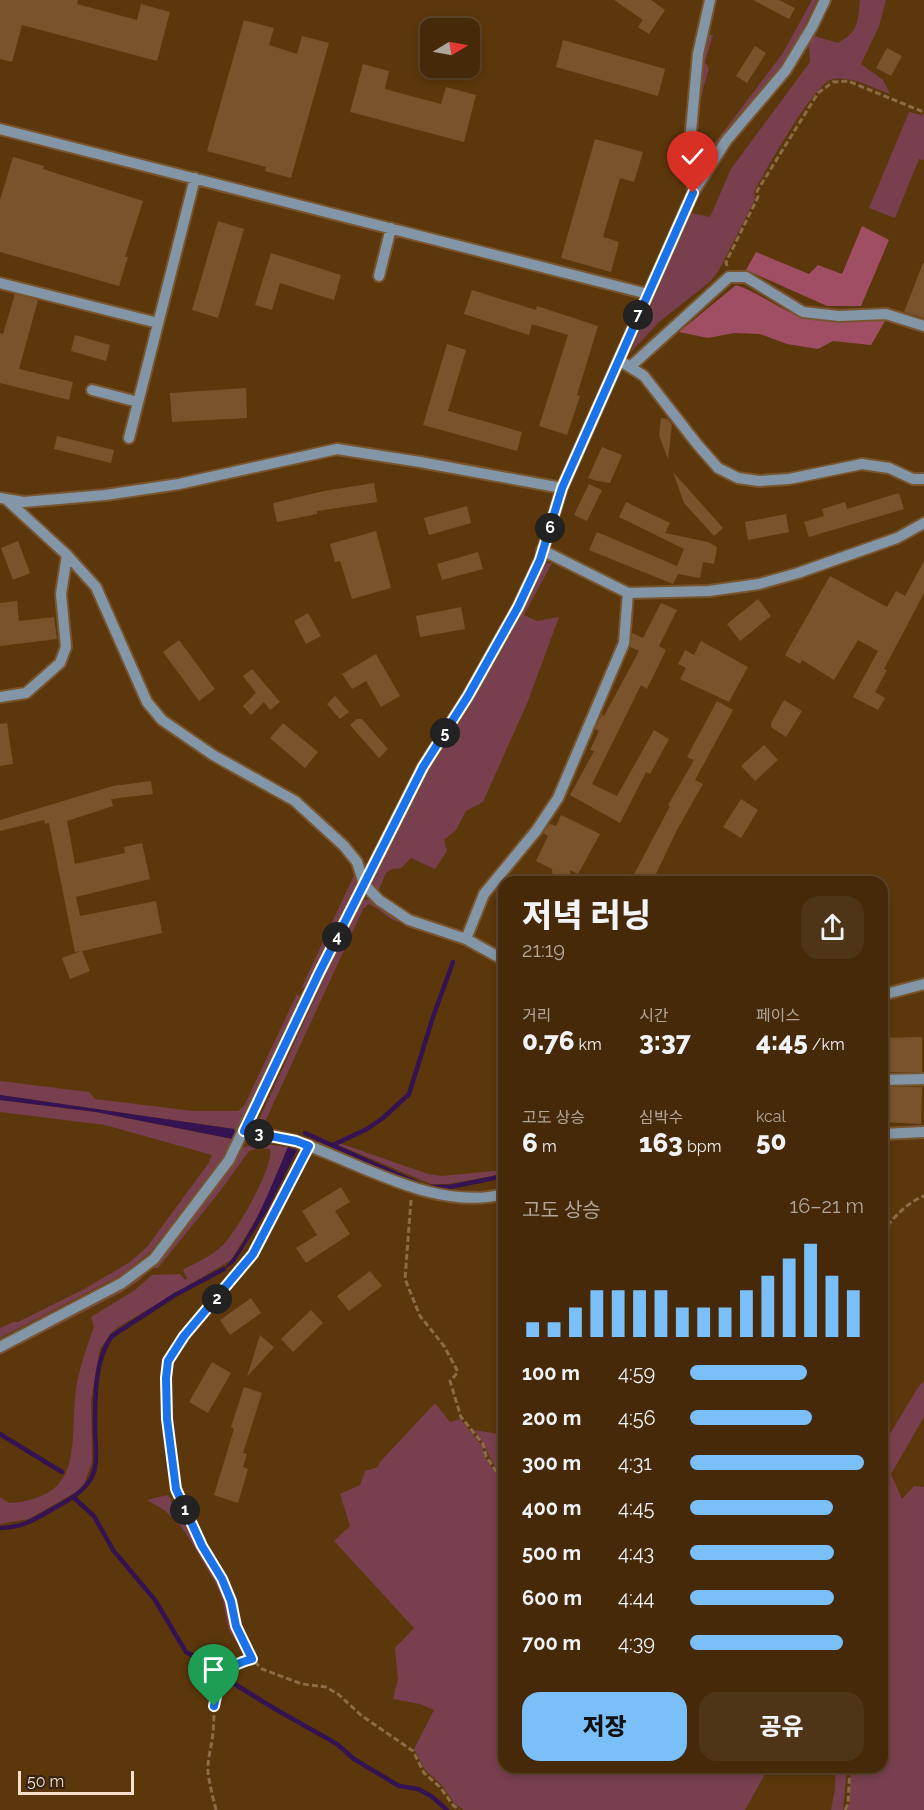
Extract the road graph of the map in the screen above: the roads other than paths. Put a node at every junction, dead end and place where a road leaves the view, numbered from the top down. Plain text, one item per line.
1 (710, 0) edge
2 (825, 0) edge
3 (0, 129) edge
4 (195, 178) junction
5 (693, 193) junction
6 (391, 228) junction
7 (379, 276) dead end
8 (0, 283) edge
9 (648, 294) junction
10 (158, 323) junction
11 (924, 326) edge
12 (618, 360) junction
13 (630, 367) junction
14 (92, 390) dead end
15 (138, 402) junction
16 (129, 438) dead end
17 (924, 479) edge
18 (562, 488) junction
19 (4, 499) edge
20 (924, 523) edge
21 (543, 550) junction
22 (67, 555) junction
23 (628, 593) junction
24 (0, 697) edge
25 (499, 876) edge
26 (498, 877) edge
27 (364, 884) junction
28 (466, 939) junction
29 (498, 957) edge
30 (924, 984) edge
31 (888, 993) edge
32 (924, 1079) edge
33 (888, 1080) edge
34 (244, 1131) junction
35 (924, 1132) edge
36 (888, 1134) edge
37 (498, 1196) edge
38 (0, 1347) edge

1 - 5 street
2 - 5 street
3 - 4 street
4 - 6 street
4 - 10 street
5 - 9 street
6 - 7 street
6 - 9 street
8 - 10 street
9 - 12 street
10 - 15 street
11 - 13 street
12 - 13 street
12 - 18 street
13 - 17 street
14 - 15 street
15 - 16 street
18 - 19 street
18 - 21 street
19 - 22 street
20 - 23 street
21 - 23 street
21 - 27 street
22 - 24 street
22 - 27 street
23 - 25 street
26 - 28 street
27 - 28 street
27 - 34 street
28 - 29 street
30 - 31 street
32 - 33 street
34 - 37 street
34 - 38 street
35 - 36 street

